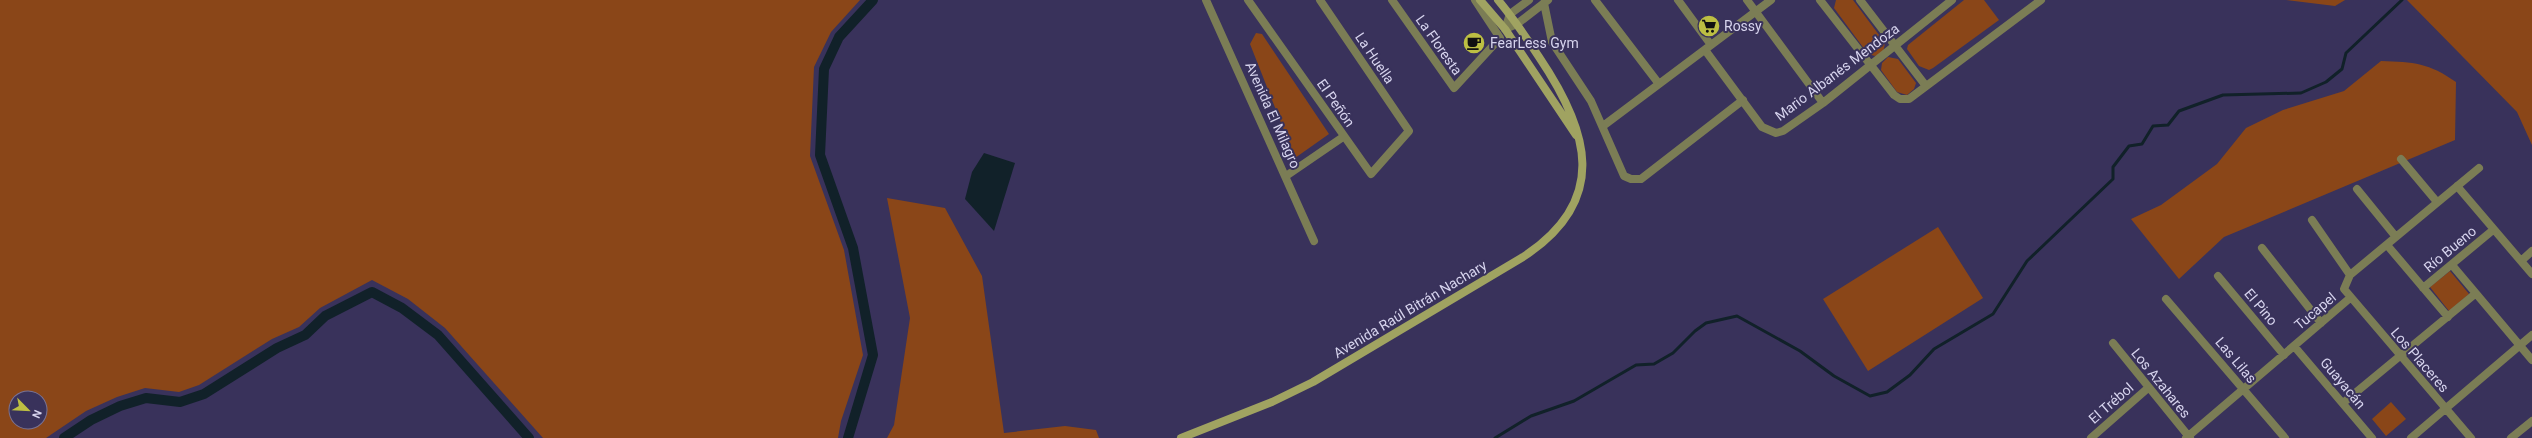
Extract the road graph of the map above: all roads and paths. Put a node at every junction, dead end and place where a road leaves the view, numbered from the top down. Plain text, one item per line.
1 (1206, 0) edge
2 (1248, 0) edge
3 (1320, 0) edge
4 (1392, 0) edge
5 (1475, 0) edge
6 (1480, 0) edge
7 (1498, 0) edge
8 (1529, 0) edge
9 (1596, 0) edge
10 (1678, 0) edge
11 (1747, 0) edge
12 (1771, 0) edge
13 (1860, 0) edge
14 (1952, 0) edge
15 (2041, 0) edge
16 (1823, 1) edge
17 (1546, 2) edge
18 (1942, 3) edge
19 (1756, 12) junction
20 (1510, 14) junction
21 (1517, 24) junction
22 (1505, 29) junction
23 (1894, 46) junction
24 (1708, 47) junction
25 (1871, 65) junction
26 (1659, 84) junction
27 (1926, 86) junction
28 (1743, 100) junction
29 (1823, 103) junction
30 (1603, 126) junction
31 (1408, 131) joint
32 (1343, 137) junction
33 (1580, 141) junction
34 (2401, 159) dead end
35 (2479, 168) dead end
36 (1286, 176) junction
37 (2457, 186) junction
38 (2357, 189) dead end
39 (2437, 202) junction
40 (2312, 220) dead end
41 (2493, 230) junction
42 (2396, 237) junction
43 (1314, 241) dead end
44 (2387, 245) junction
45 (2262, 248) dead end
46 (2532, 251) edge
47 (2521, 261) junction
48 (2452, 265) junction
49 (2532, 274) edge
50 (2350, 275) junction
51 (2218, 276) dead end
52 (2423, 288) junction
53 (2475, 294) junction
54 (2350, 298) junction
55 (2166, 299) dead end
56 (2448, 317) junction
57 (2321, 323) junction
58 (2532, 335) edge
59 (2113, 344) dead end
60 (2520, 345) junction
61 (2294, 346) junction
62 (2284, 355) junction
63 (2400, 356) junction
64 (2532, 360) edge
65 (2148, 388) junction
66 (2243, 389) junction
67 (2343, 403) junction
68 (2446, 409) junction
69 (2532, 421) edge
70 (2188, 437) edge
71 (1181, 438) edge
72 (2091, 438) edge
73 (2286, 438) edge
74 (2372, 438) edge
75 (2411, 438) edge
76 (2471, 438) edge
77 (2511, 438) edge

1 - 36 street, Avenida El Milagro
2 - 32 street, El Peñón
3 - 31 street, La Huella
4 - 5 street, La Floresta
6 - 22 main road
7 - 20 main road, Avenida Raúl Bitrán Nachary
8 - 20 street
9 - 26 street
10 - 24 street, Mario Albanés Mendoza
11 - 19 street
12 - 19 street
13 - 23 street
14 - 18 street, Mario Albanés Mendoza
15 - 27 street
16 - 25 street
17 - 21 street
17 - 30 street
18 - 23 street, Mario Albanés Mendoza
19 - 24 street
19 - 29 street
20 - 21 main road, Avenida Raúl Bitrán Nachary
20 - 22 street
21 - 22 street
21 - 33 main road, Avenida Raúl Bitrán Nachary
22 - 33 main road
23 - 25 street, Mario Albanés Mendoza
23 - 27 street
24 - 26 street
24 - 28 street, Mario Albanés Mendoza
25 - 27 street
25 - 29 street, Mario Albanés Mendoza
26 - 30 street
28 - 29 street, Mario Albanés Mendoza
28 - 30 street
31 - 32 street, El Peñón
32 - 36 street
33 - 71 main road, Avenida Raúl Bitrán Nachary
34 - 39 street
35 - 37 street
36 - 43 street, Avenida El Milagro
37 - 39 street
37 - 41 street
38 - 42 street
39 - 42 street
40 - 50 street
41 - 47 street
41 - 48 street, Río Bueno
42 - 44 street
44 - 50 street
44 - 52 street
45 - 57 street
46 - 47 street
47 - 49 street
48 - 52 street, Río Bueno
48 - 53 street
50 - 54 street, Tucapel
51 - 62 street, El Pino
52 - 56 street
53 - 56 street
53 - 60 street
54 - 57 street, Tucapel
54 - 63 street, Los Placeres
55 - 66 street, Las Lilas
56 - 63 street
57 - 61 street, Tucapel
58 - 60 street
59 - 65 street, Los Azahares
60 - 64 street
60 - 68 street
61 - 62 street, Tucapel
61 - 67 street, Guayacán
62 - 66 street, Tucapel
63 - 67 street
63 - 68 street, Los Placeres
65 - 70 street, Los Azahares
65 - 72 street, El Trébol
66 - 70 street, Tucapel
66 - 73 street, Las Lilas
67 - 74 street, Guayacán
68 - 75 street
68 - 76 street, Los Placeres
69 - 77 street

